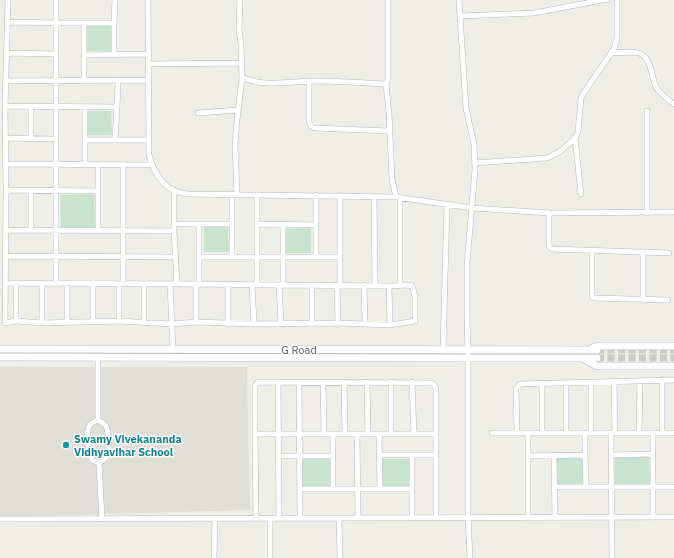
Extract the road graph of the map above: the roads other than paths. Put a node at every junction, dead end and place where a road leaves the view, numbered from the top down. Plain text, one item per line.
1 (8, 0) edge
2 (56, 0) edge
3 (115, 0) edge
4 (148, 0) edge
5 (240, 0) edge
6 (388, 0) edge
7 (460, 0) edge
8 (607, 0) edge
9 (617, 0) edge
10 (581, 2) edge
11 (460, 16) junction
12 (7, 22) junction
13 (56, 23) junction
14 (84, 23) junction
15 (114, 23) junction
16 (6, 53) junction
17 (611, 53) junction
18 (56, 54) junction
19 (114, 54) junction
20 (148, 54) junction
21 (84, 55) junction
22 (242, 63) junction
23 (148, 64) junction
24 (242, 77) junction
25 (118, 80) junction
26 (148, 80) junction
27 (5, 81) junction
28 (56, 81) junction
29 (84, 81) junction
30 (309, 81) junction
31 (386, 84) junction
32 (674, 104) edge
33 (4, 106) junction
34 (31, 106) junction
35 (56, 106) junction
36 (85, 107) junction
37 (117, 107) junction
38 (238, 110) junction
39 (647, 111) dead end
40 (198, 113) dead end
41 (390, 131) junction
42 (5, 138) junction
43 (575, 138) junction
44 (31, 139) junction
45 (56, 139) junction
46 (85, 140) junction
47 (115, 140) junction
48 (149, 140) junction
49 (475, 163) junction
50 (5, 164) junction
51 (56, 164) junction
52 (85, 165) junction
53 (98, 165) junction
54 (123, 165) junction
55 (152, 165) junction
56 (6, 190) junction
57 (174, 190) junction
58 (31, 191) junction
59 (56, 191) junction
60 (98, 191) junction
61 (234, 194) junction
62 (257, 194) junction
63 (581, 194) dead end
64 (316, 196) junction
65 (340, 196) junction
66 (374, 197) junction
67 (398, 198) junction
68 (447, 205) junction
69 (472, 208) junction
70 (674, 212) edge
71 (549, 213) junction
72 (646, 213) junction
73 (174, 224) junction
74 (200, 224) junction
75 (232, 224) junction
76 (257, 224) junction
77 (283, 225) junction
78 (316, 225) junction
79 (6, 230) junction
80 (31, 230) junction
81 (56, 231) junction
82 (98, 231) junction
83 (123, 231) junction
84 (174, 231) junction
85 (592, 251) junction
86 (643, 252) junction
87 (669, 253) dead end
88 (6, 256) junction
89 (56, 257) junction
90 (123, 257) junction
91 (176, 257) junction
92 (199, 257) junction
93 (232, 257) junction
94 (257, 257) junction
95 (283, 257) junction
96 (316, 257) junction
97 (340, 257) junction
98 (6, 283) junction
99 (16, 283) junction
100 (42, 283) junction
101 (56, 283) junction
102 (67, 284) junction
103 (93, 284) junction
104 (121, 284) junction
105 (144, 284) junction
106 (170, 284) junction
107 (177, 284) junction
108 (198, 284) junction
109 (228, 285) junction
110 (255, 285) junction
111 (281, 285) junction
112 (312, 285) junction
113 (338, 285) junction
114 (364, 285) junction
115 (400, 285) junction
116 (375, 286) junction
117 (389, 286) junction
118 (643, 300) junction
119 (668, 300) dead end
120 (16, 321) junction
121 (67, 322) junction
122 (93, 322) junction
123 (119, 322) junction
124 (196, 322) junction
125 (42, 323) junction
126 (144, 323) junction
127 (338, 323) junction
128 (172, 324) junction
129 (228, 324) junction
130 (254, 324) junction
131 (281, 324) junction
132 (312, 324) junction
133 (365, 324) junction
134 (390, 324) junction
135 (674, 346) edge
136 (0, 350) edge
137 (173, 350) junction
138 (443, 350) junction
139 (468, 350) junction
140 (584, 350) junction
141 (597, 350) tunnel mouth
142 (0, 357) edge
143 (98, 357) junction
144 (468, 358) junction
145 (582, 358) junction
146 (597, 358) tunnel mouth
147 (674, 366) edge
148 (674, 380) edge
149 (640, 381) junction
150 (662, 381) junction
151 (278, 382) junction
152 (300, 382) junction
153 (323, 382) junction
154 (344, 382) junction
155 (367, 382) junction
156 (391, 382) junction
157 (412, 382) junction
158 (591, 382) junction
159 (614, 382) junction
160 (542, 383) junction
161 (566, 383) junction
162 (98, 420) junction
163 (492, 433) dead end
164 (517, 433) junction
165 (528, 433) junction
166 (542, 433) junction
167 (566, 433) junction
168 (588, 433) junction
169 (613, 433) junction
170 (639, 433) junction
171 (653, 433) junction
172 (662, 433) junction
173 (674, 433) edge
174 (255, 434) junction
175 (279, 434) junction
176 (299, 434) junction
177 (324, 434) junction
178 (333, 434) junction
179 (345, 434) junction
180 (357, 434) junction
181 (368, 434) junction
182 (379, 434) junction
183 (391, 434) junction
184 (414, 434) junction
185 (436, 434) junction
186 (653, 454) junction
187 (379, 455) junction
188 (412, 455) junction
189 (436, 455) junction
190 (554, 455) junction
191 (585, 455) junction
192 (612, 455) junction
193 (279, 456) junction
194 (299, 456) junction
195 (333, 456) junction
196 (528, 456) junction
197 (99, 463) junction
198 (555, 487) junction
199 (586, 487) junction
200 (612, 487) junction
201 (653, 487) junction
202 (674, 487) edge
203 (300, 489) junction
204 (333, 489) junction
205 (357, 489) junction
206 (380, 489) junction
207 (412, 489) junction
208 (528, 517) junction
209 (555, 517) junction
210 (612, 517) junction
211 (653, 517) junction
212 (674, 517) edge
213 (215, 518) junction
214 (256, 518) junction
215 (270, 518) junction
216 (278, 518) junction
217 (300, 518) junction
218 (339, 518) junction
219 (358, 518) junction
220 (412, 518) junction
221 (436, 518) junction
222 (468, 518) junction
223 (0, 519) edge
224 (102, 519) junction
225 (214, 558) edge
226 (270, 558) edge
227 (340, 558) edge
228 (470, 558) edge
229 (612, 558) edge

1 - 12 street
2 - 13 street
3 - 15 street
4 - 20 street
5 - 22 street
6 - 31 street
7 - 11 street
8 - 10 street
9 - 17 street
10 - 11 street
11 - 49 street
12 - 13 street
12 - 16 street
13 - 14 street
13 - 18 street
14 - 15 street
14 - 21 street
15 - 19 street
16 - 18 street
16 - 27 street
17 - 32 street
17 - 43 street
18 - 28 street
19 - 20 street
19 - 21 street
20 - 23 street
21 - 29 street
22 - 23 street
22 - 24 street
23 - 26 street
24 - 30 street
24 - 38 street
25 - 26 street
25 - 29 street
25 - 37 street
26 - 48 street
27 - 28 street
27 - 33 street
28 - 29 street
28 - 35 street
30 - 31 street
30 - 41 street
31 - 41 street
33 - 34 street
33 - 42 street
34 - 35 street
34 - 44 street
35 - 36 street
35 - 45 street
36 - 37 street
36 - 46 street
37 - 47 street
38 - 40 street
38 - 61 street
39 - 72 street
41 - 67 street
42 - 44 street
42 - 50 street
43 - 49 street
43 - 63 street
44 - 45 street
45 - 51 street
46 - 47 street
46 - 52 street
47 - 48 street
48 - 55 street
49 - 69 street
50 - 51 street
50 - 56 street
51 - 52 street
51 - 59 street
52 - 53 street
53 - 54 street
53 - 60 street
54 - 55 street
54 - 83 street
55 - 57 street
56 - 58 street
56 - 79 street
57 - 61 street
57 - 73 street
58 - 59 street
58 - 80 street
59 - 60 street
59 - 81 street
60 - 82 street
61 - 62 street
61 - 75 street
62 - 64 street
62 - 76 street
64 - 65 street
64 - 78 street
65 - 66 street
65 - 97 street
66 - 67 street
66 - 116 street
67 - 68 street
67 - 115 street
68 - 69 street
68 - 138 street
69 - 71 street
69 - 139 street
70 - 72 street
71 - 72 street
71 - 85 street
73 - 74 street
73 - 84 street
74 - 75 street
74 - 92 street
75 - 93 street
76 - 77 street
76 - 94 street
77 - 78 street
77 - 95 street
78 - 96 street
79 - 80 street
79 - 88 street
80 - 81 street
81 - 82 street
81 - 89 street
82 - 83 street
83 - 84 street
83 - 90 street
84 - 91 street
85 - 86 street
85 - 118 street
86 - 87 street
86 - 118 street
88 - 89 street
88 - 98 street
89 - 90 street
89 - 101 street
90 - 91 street
90 - 104 street
91 - 107 street
92 - 93 street
92 - 108 street
93 - 94 street
94 - 95 street
94 - 110 street
95 - 96 street
95 - 111 street
96 - 97 street
97 - 113 street
98 - 99 street
98 - 120 street
99 - 100 street
99 - 120 street
100 - 101 street
100 - 125 street
101 - 102 street
102 - 103 street
102 - 121 street
103 - 104 street
103 - 122 street
104 - 105 street
104 - 123 street
105 - 106 street
105 - 126 street
106 - 107 street
106 - 128 street
107 - 108 street
108 - 109 street
108 - 124 street
109 - 110 street
109 - 129 street
110 - 111 street
110 - 130 street
111 - 112 street
111 - 131 street
112 - 113 street
112 - 132 street
113 - 114 street
113 - 127 street
114 - 116 street
114 - 133 street
115 - 117 street
115 - 134 street
116 - 117 street
117 - 134 street
118 - 119 street
120 - 125 street
121 - 122 street
121 - 125 street
122 - 123 street
123 - 126 street
124 - 128 street
124 - 129 street
126 - 128 street
127 - 132 street
127 - 133 street
128 - 137 street
129 - 130 street
130 - 131 street
131 - 132 street
133 - 134 street
135 - 140 street
136 - 137 street, G Road
137 - 138 street, G Road
138 - 139 street, G Road
139 - 140 street, G Road
139 - 144 street
140 - 141 street, G Road
142 - 143 street, G Road
143 - 144 street, G Road
143 - 162 street
144 - 145 street, G Road
144 - 222 street
145 - 146 street, G Road
145 - 147 street
148 - 150 street
149 - 150 street
149 - 159 street
149 - 170 street
150 - 172 street
151 - 152 street
151 - 174 street
151 - 175 street
152 - 153 street
152 - 176 street
153 - 154 street
153 - 177 street
154 - 155 street
154 - 179 street
155 - 156 street
155 - 181 street
156 - 157 street
156 - 183 street
157 - 184 street
157 - 185 street
158 - 159 street
158 - 161 street
158 - 168 street
159 - 169 street
160 - 161 street
160 - 164 street
160 - 166 street
161 - 167 street
162 - 197 street
162 - 197 street
163 - 164 street
164 - 165 street
165 - 166 street
165 - 196 street
166 - 167 street
167 - 168 street
168 - 169 street
168 - 191 street
169 - 170 street
169 - 192 street
170 - 171 street
171 - 172 street
171 - 186 street
172 - 173 street
174 - 175 street
174 - 214 street
175 - 176 street
175 - 193 street
176 - 177 street
176 - 194 street
177 - 178 street
178 - 179 street
178 - 195 street
179 - 180 street
180 - 181 street
180 - 205 street
181 - 182 street
182 - 183 street
182 - 187 street
183 - 184 street
184 - 185 street
185 - 189 street
186 - 192 street
186 - 201 street
187 - 188 street
187 - 206 street
188 - 189 street
188 - 207 street
189 - 221 street
190 - 191 street
190 - 196 street
190 - 198 street
191 - 199 street
192 - 200 street
193 - 194 street
193 - 216 street
194 - 195 street
194 - 203 street
195 - 204 street
196 - 208 street
197 - 224 street
198 - 199 street
198 - 209 street
199 - 200 street
200 - 201 street
200 - 210 street
201 - 202 street
201 - 211 street
203 - 204 street
203 - 217 street
204 - 205 street
205 - 206 street
205 - 219 street
206 - 207 street
207 - 220 street
208 - 209 street
208 - 222 street
209 - 210 street
210 - 211 street
210 - 229 street
211 - 212 street
213 - 214 street
213 - 224 street
213 - 225 street
214 - 215 street
215 - 216 street
215 - 226 street
216 - 217 street
217 - 218 street
218 - 219 street
218 - 227 street
219 - 220 street
220 - 221 street
221 - 222 street
222 - 228 street
223 - 224 street

